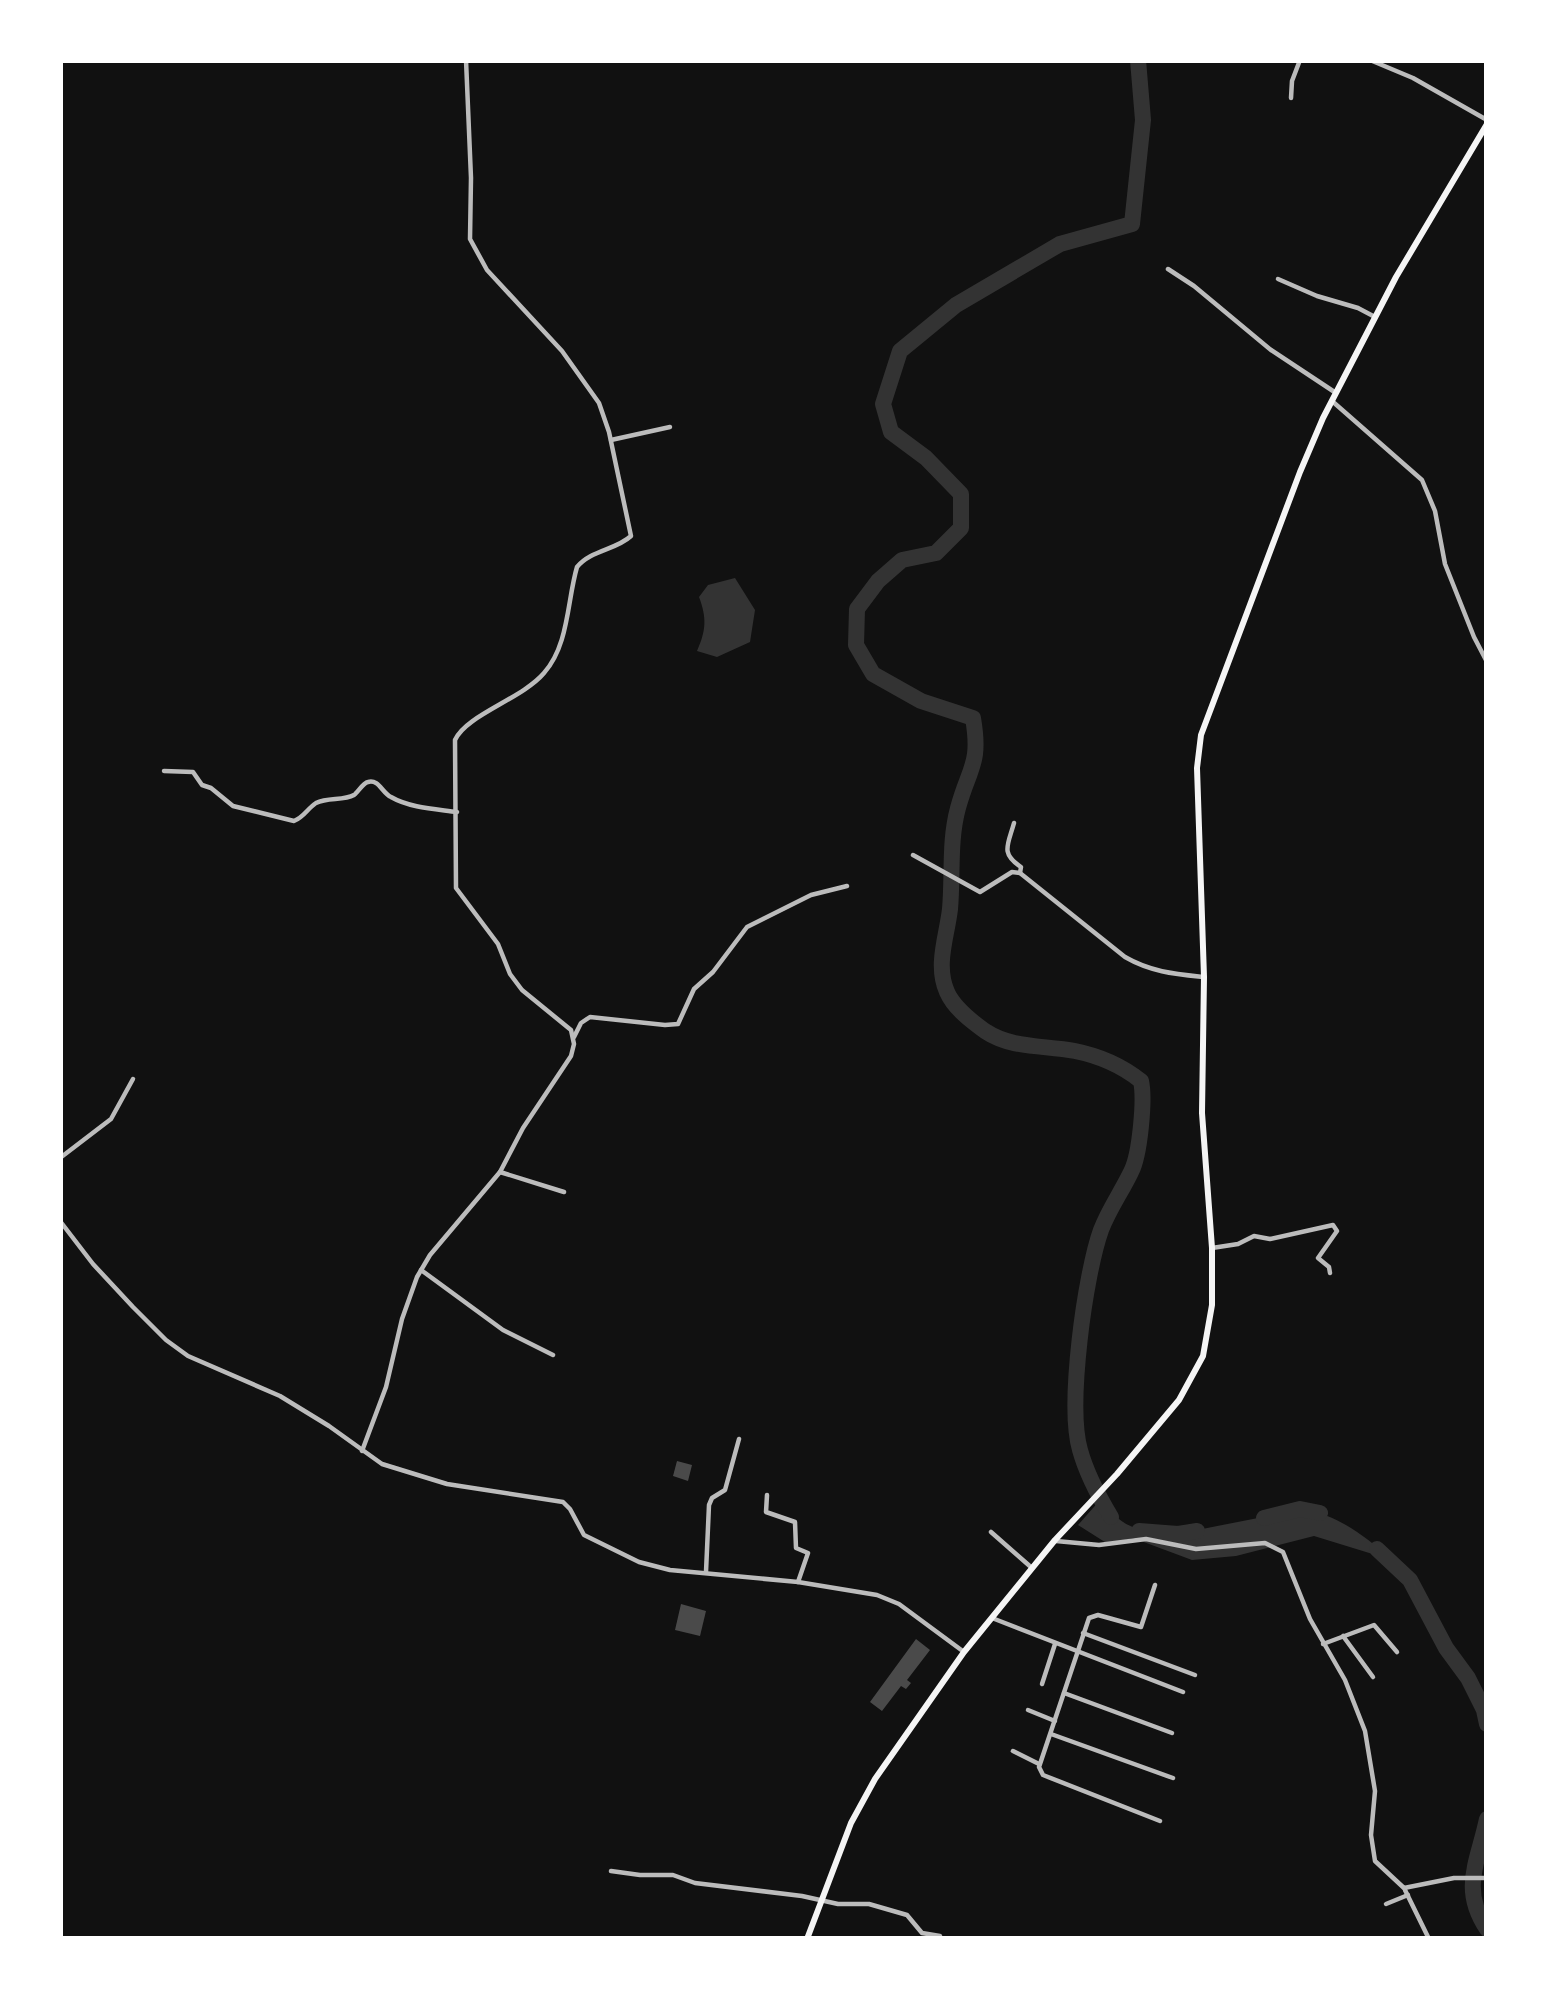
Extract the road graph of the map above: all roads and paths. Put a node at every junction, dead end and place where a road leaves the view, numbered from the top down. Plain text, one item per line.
1 (466, 60) edge
2 (1300, 60) edge
3 (1370, 60) edge
4 (1291, 98) dead end
5 (1487, 122) edge
6 (1168, 269) dead end
7 (1278, 279) dead end
8 (1375, 317) junction
9 (1334, 397) junction
10 (670, 427) dead end
11 (611, 440) junction
12 (1487, 662) edge
13 (164, 771) dead end
14 (457, 812) junction
15 (1014, 823) dead end
16 (913, 855) dead end
17 (1020, 872) junction
18 (847, 886) dead end
19 (1204, 977) junction
20 (574, 1037) junction
21 (133, 1079) dead end
22 (60, 1159) edge
23 (500, 1172) junction
24 (563, 1192) dead end
25 (60, 1221) edge
26 (1212, 1248) junction
27 (421, 1270) junction
28 (1330, 1273) dead end
29 (553, 1355) dead end
30 (739, 1439) dead end
31 (362, 1451) junction
32 (767, 1495) dead end
33 (991, 1532) dead end
34 (1055, 1540) junction
35 (1032, 1568) junction
36 (706, 1573) junction
37 (797, 1582) junction
38 (1156, 1585) dead end
39 (992, 1618) junction
40 (1083, 1633) junction
41 (1343, 1636) junction
42 (1055, 1643) junction
43 (1323, 1644) junction
44 (1077, 1651) junction
45 (964, 1652) junction
46 (1397, 1652) dead end
47 (1195, 1675) dead end
48 (1373, 1677) dead end
49 (1042, 1684) dead end
50 (1183, 1692) dead end
51 (1064, 1694) junction
52 (1028, 1710) dead end
53 (1055, 1720) junction
54 (1172, 1733) dead end
55 (1051, 1734) junction
56 (1013, 1751) dead end
57 (1039, 1764) junction
58 (1172, 1778) dead end
59 (1160, 1821) dead end
60 (610, 1871) dead end
61 (1486, 1878) edge
62 (1406, 1891) junction
63 (823, 1902) junction
64 (1386, 1904) dead end
65 (940, 1936) edge
66 (807, 1939) edge
67 (1429, 1939) edge

1 - 11 street
2 - 4 street
3 - 5 street
5 - 8 main road
6 - 9 street
7 - 8 street
8 - 9 main road
9 - 12 street
9 - 19 main road
10 - 11 street
11 - 14 street
13 - 14 street
14 - 20 street
15 - 17 street
16 - 17 street
17 - 19 street
18 - 20 street
19 - 26 main road
20 - 23 street
21 - 22 street
23 - 24 street
23 - 27 street
25 - 31 street
26 - 28 street
26 - 34 main road
27 - 29 street
27 - 31 street
30 - 36 street
31 - 36 street
32 - 37 street
33 - 35 street
34 - 35 main road
34 - 43 street
35 - 39 main road
36 - 37 street
37 - 45 street
38 - 40 street
39 - 42 street
39 - 45 main road
40 - 44 street
40 - 47 street
41 - 43 street
41 - 46 street
41 - 48 street
42 - 44 street
42 - 49 street
43 - 62 street
44 - 50 street
44 - 51 street
45 - 63 main road
51 - 53 street
51 - 54 street
52 - 53 street
53 - 55 street
55 - 57 street
55 - 58 street
56 - 57 street
57 - 59 street
60 - 63 street
61 - 62 street
62 - 64 street
62 - 67 street
63 - 65 street
63 - 66 main road

